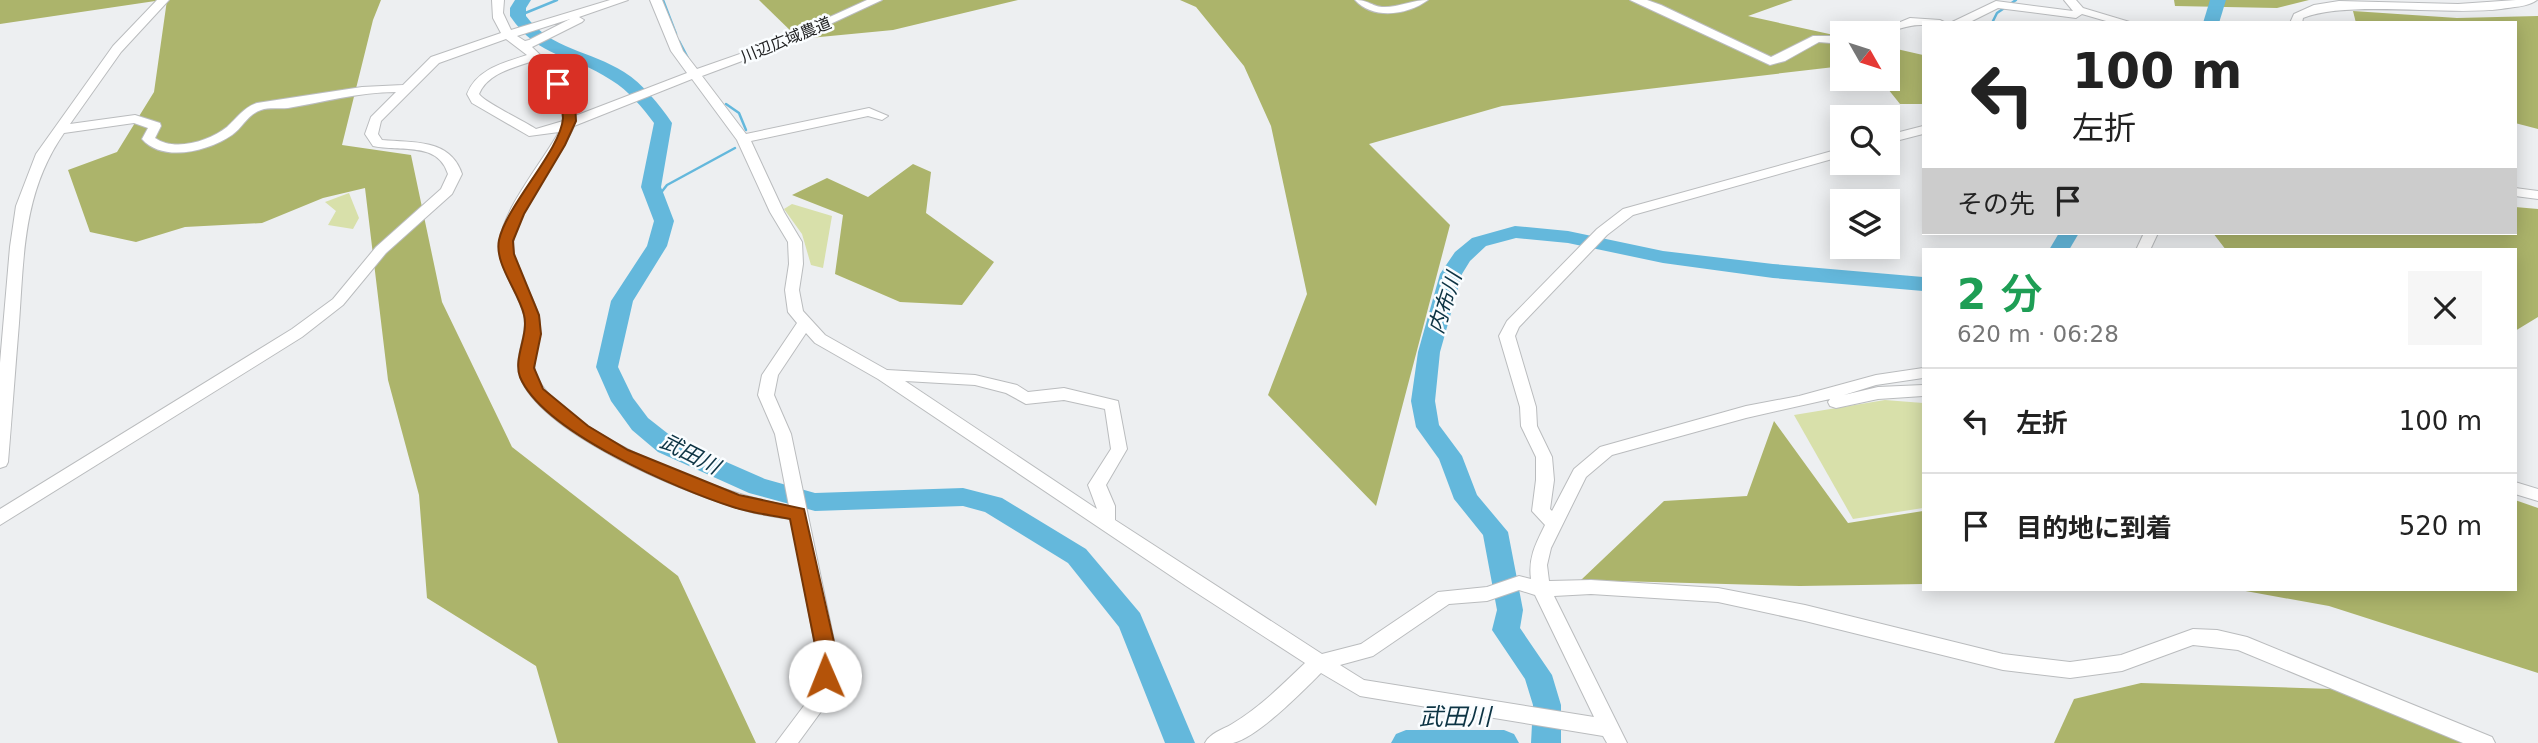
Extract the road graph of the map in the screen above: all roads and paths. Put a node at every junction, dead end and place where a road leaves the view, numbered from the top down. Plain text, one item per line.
1 (163, 0) edge
2 (499, 0) edge
3 (622, 0) edge
4 (656, 0) edge
5 (876, 0) edge
6 (1360, 0) edge
7 (1422, 0) edge
8 (1636, 0) edge
9 (2070, 0) edge
10 (2531, 0) edge
11 (2319, 7) junction
12 (2079, 10) junction
13 (1962, 21) edge
14 (2120, 21) edge
15 (2297, 21) edge
16 (2318, 21) edge
17 (1922, 22) edge
18 (1900, 25) edge
19 (550, 28) junction
20 (512, 34) junction
21 (1830, 39) edge
22 (530, 48) junction
23 (694, 76) junction
24 (406, 89) junction
25 (882, 116) dead end
26 (569, 121) junction
27 (64, 129) junction
28 (1922, 130) edge
29 (1900, 136) edge
30 (743, 139) junction
31 (1830, 155) edge
32 (2517, 192) edge
33 (2538, 195) edge
34 (805, 323) junction
35 (1922, 373) edge
36 (884, 375) junction
37 (1922, 391) edge
38 (1799, 402) junction
39 (0, 462) edge
40 (2517, 489) edge
41 (2538, 495) edge
42 (797, 509) junction
43 (0, 518) edge
44 (1106, 521) junction
45 (1555, 523) junction
46 (1541, 589) junction
47 (1318, 663) junction
48 (1605, 732) edge
49 (1218, 741) edge
50 (786, 743) edge
51 (2485, 743) edge

1 - 27 street
2 - 20 street
3 - 19 street
4 - 23 street
5 - 23 street, 川辺広域農道
6 - 7 street
8 - 21 street
9 - 12 street
10 - 11 street
11 - 15 street
11 - 16 street
12 - 13 street
12 - 14 street
17 - 18 street
19 - 20 street
19 - 22 street
20 - 22 street
20 - 24 street
22 - 26 street
22 - 26 street, 川辺広域農道
23 - 26 street, 川辺広域農道
23 - 30 street
24 - 27 street
24 - 43 street
25 - 30 street
26 - 42 street
27 - 39 street
28 - 29 street
30 - 34 street
31 - 45 street
32 - 33 street
34 - 36 street
34 - 42 street
35 - 38 street
36 - 44 street
36 - 44 street
37 - 38 street
38 - 45 street
40 - 41 street
42 - 50 street
44 - 47 street
45 - 46 street
46 - 47 street
46 - 48 street
46 - 51 street
47 - 48 street
47 - 49 street

